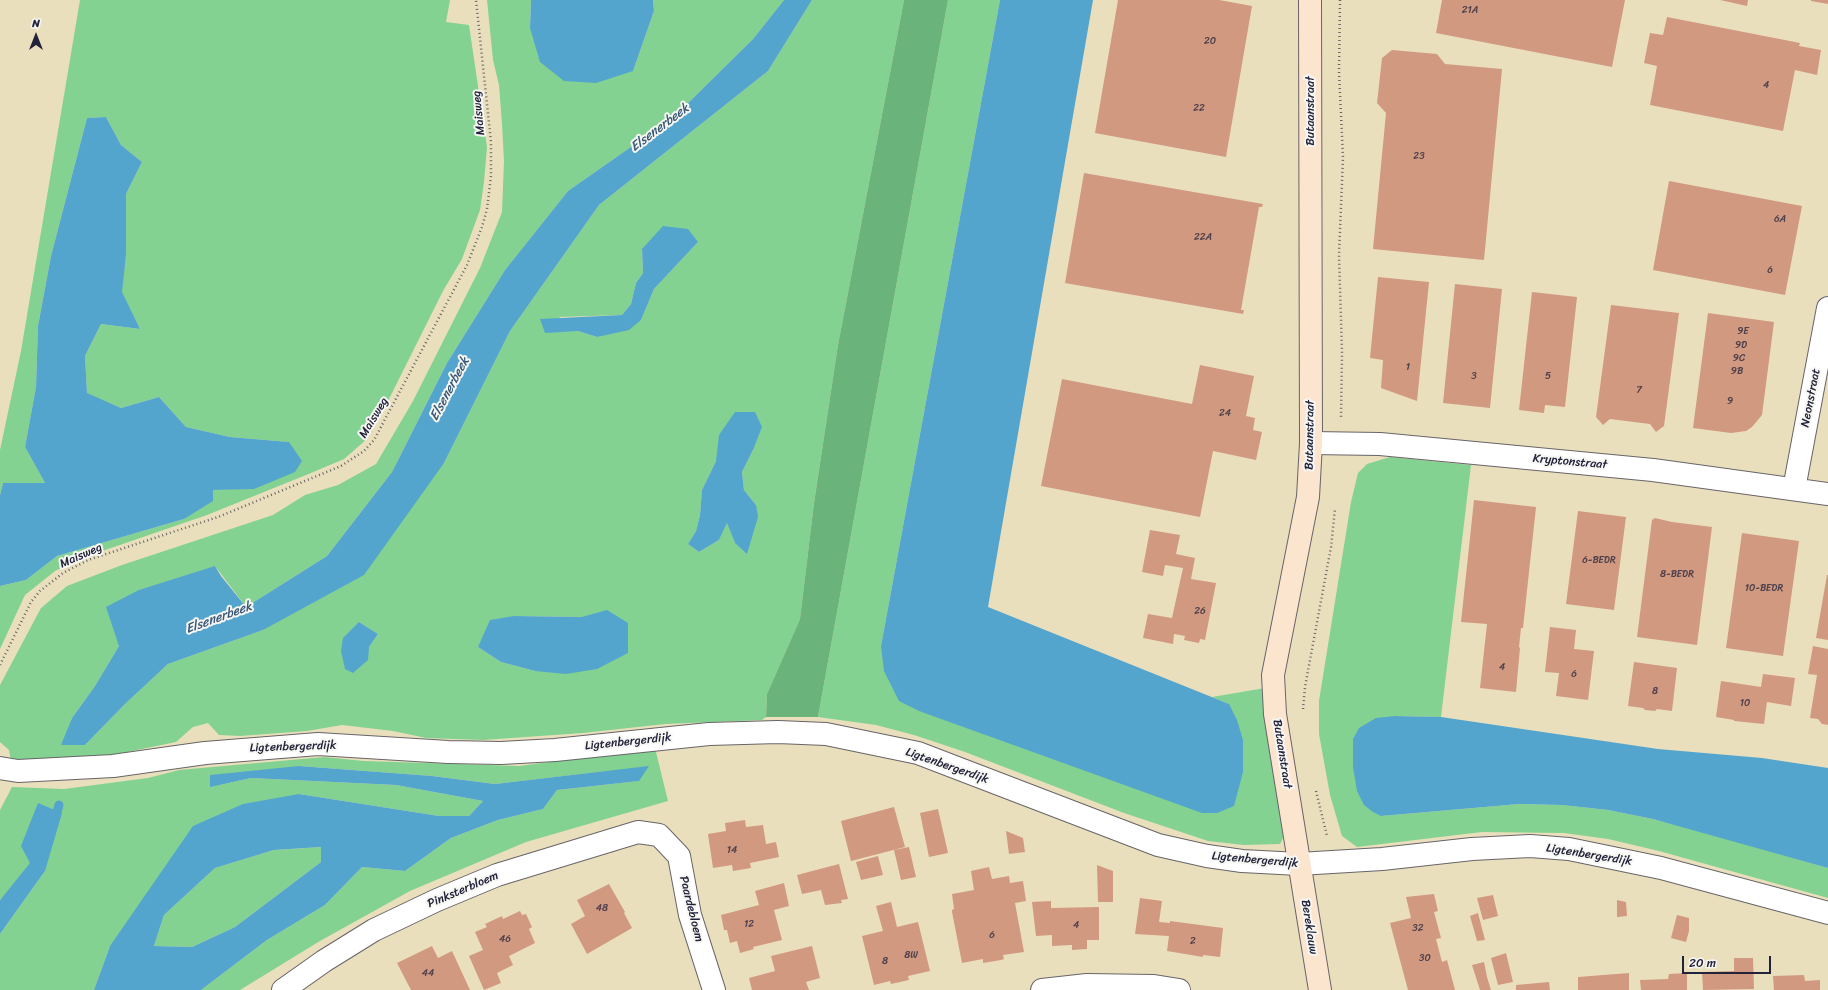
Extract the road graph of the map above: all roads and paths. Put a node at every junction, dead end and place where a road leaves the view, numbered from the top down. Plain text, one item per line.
1 (476, 0) edge
2 (1310, 0) edge
3 (1828, 308) edge
4 (1311, 443) junction
5 (1794, 489) junction
6 (1828, 494) edge
7 (0, 665) edge
8 (0, 768) edge
9 (659, 835) joint
10 (1299, 864) junction
11 (1828, 913) edge
12 (283, 990) edge
13 (714, 990) edge
14 (1042, 990) edge
15 (1179, 990) edge
16 (1320, 990) edge

1 - 7 path, Maisweg
2 - 4 street, Butaanstraat
3 - 5 street, Neonstraat
4 - 5 street, Kryptonstraat
4 - 10 street, Butaanstraat
5 - 6 street, Kryptonstraat
8 - 10 street, Ligtenbergerdijk
9 - 12 street, Pinksterbloem
9 - 13 street, Paardebloem
10 - 11 street, Ligtenbergerdijk
10 - 16 street, Bereklauw
14 - 15 street

